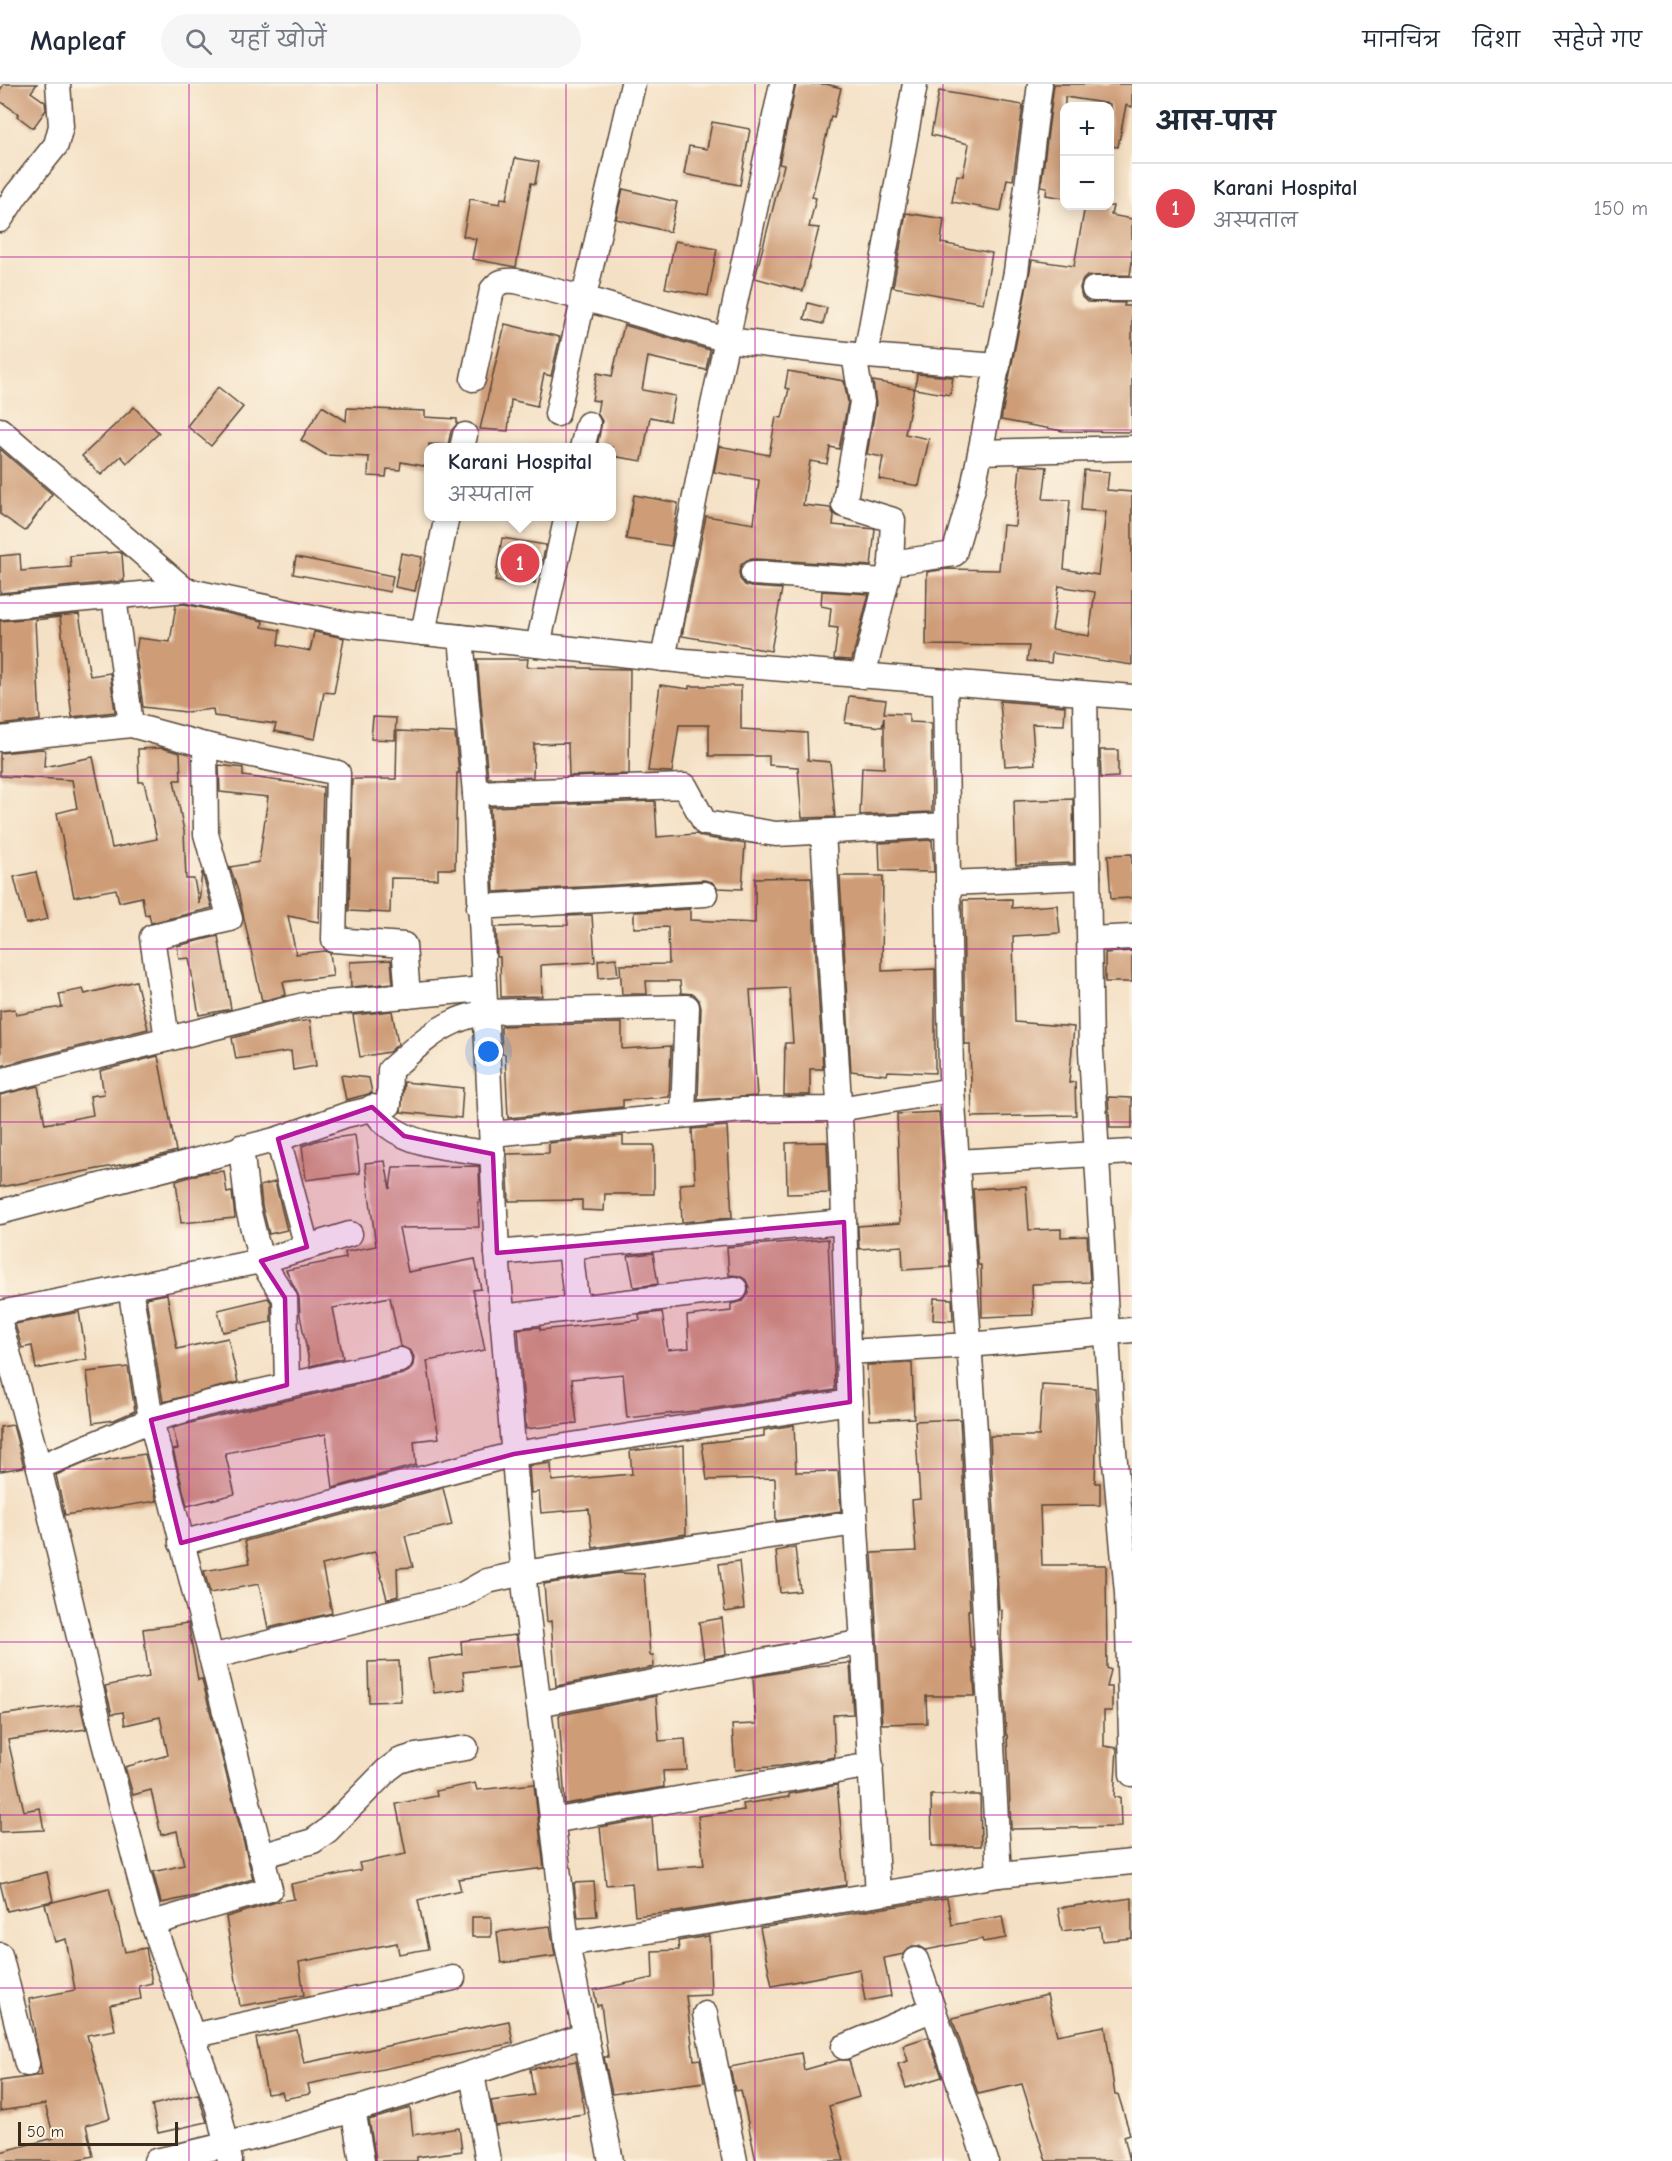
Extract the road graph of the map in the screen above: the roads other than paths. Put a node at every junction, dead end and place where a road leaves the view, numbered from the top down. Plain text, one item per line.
1 (58, 84) edge
2 (633, 84) edge
3 (782, 84) edge
4 (915, 84) edge
5 (1040, 84) edge
6 (0, 220) edge
7 (1095, 289) dead end
8 (1132, 289) edge
9 (583, 298) junction
10 (727, 340) junction
11 (860, 355) junction
12 (998, 366) junction
13 (473, 379) dead end
14 (557, 414) dead end
15 (588, 424) dead end
16 (0, 430) edge
17 (583, 443) edge
18 (1132, 448) edge
19 (981, 452) junction
20 (446, 521) edge
21 (566, 521) edge
22 (888, 572) junction
23 (753, 573) dead end
24 (185, 590) junction
25 (114, 597) junction
26 (0, 607) edge
27 (423, 633) junction
28 (460, 637) junction
29 (538, 645) junction
30 (663, 659) junction
31 (862, 676) junction
32 (945, 682) junction
33 (1085, 694) junction
34 (1132, 697) edge
35 (130, 725) junction
36 (0, 739) edge
37 (205, 745) junction
38 (475, 793) junction
39 (946, 825) junction
40 (823, 832) junction
41 (1088, 877) junction
42 (948, 883) junction
43 (705, 894) dead end
44 (479, 907) junction
45 (1132, 937) edge
46 (1090, 939) junction
47 (408, 996) junction
48 (484, 1001) junction
49 (167, 1039) junction
50 (0, 1081) edge
51 (952, 1090) junction
52 (372, 1107) junction
53 (839, 1109) junction
54 (683, 1115) junction
55 (278, 1139) junction
56 (492, 1144) junction
57 (241, 1147) junction
58 (1132, 1152) edge
59 (1097, 1154) junction
60 (957, 1162) junction
61 (0, 1212) edge
62 (844, 1222) junction
63 (350, 1234) dead end
64 (307, 1247) junction
65 (570, 1247) junction
66 (497, 1253) junction
67 (261, 1261) junction
68 (130, 1287) junction
69 (735, 1289) dead end
70 (577, 1308) junction
71 (0, 1313) edge
72 (502, 1317) junction
73 (0, 1323) edge
74 (1132, 1330) edge
75 (1108, 1333) junction
76 (969, 1345) junction
77 (848, 1352) junction
78 (400, 1360) dead end
79 (287, 1385) junction
80 (849, 1402) junction
81 (151, 1420) junction
82 (514, 1454) junction
83 (39, 1467) junction
84 (856, 1523) junction
85 (182, 1543) junction
86 (523, 1573) junction
87 (1129, 1573) edge
88 (863, 1642) junction
89 (211, 1657) junction
90 (538, 1704) junction
91 (466, 1748) dead end
92 (871, 1765) junction
93 (1132, 1774) edge
94 (552, 1821) junction
95 (261, 1856) junction
96 (1132, 1862) edge
97 (999, 1875) junction
98 (878, 1894) junction
99 (153, 1923) junction
100 (567, 1944) junction
101 (0, 1955) edge
102 (916, 1960) dead end
103 (453, 1978) dead end
104 (933, 2009) junction
105 (705, 2014) dead end
106 (586, 2035) junction
107 (192, 2036) junction
108 (844, 2047) dead end
109 (27, 2064) dead end
110 (472, 2074) junction
111 (353, 2109) junction
112 (228, 2153) edge
113 (156, 2161) edge
114 (362, 2161) edge
115 (488, 2161) edge
116 (611, 2161) edge
117 (735, 2161) edge
118 (986, 2161) edge

1 - 6 street
2 - 9 street
3 - 10 street
4 - 11 street
5 - 12 street
7 - 8 street
9 - 10 street
9 - 13 street
9 - 14 street
10 - 11 street
10 - 30 street
11 - 12 street
11 - 22 street
12 - 19 street
15 - 17 street
16 - 24 street
18 - 19 street
19 - 22 street
20 - 27 street
21 - 29 street
22 - 23 street
22 - 31 street
24 - 25 street
24 - 27 street
25 - 26 street
25 - 35 street
27 - 28 street
28 - 29 street
28 - 38 street
29 - 30 street
30 - 31 street
31 - 32 street
32 - 33 street
32 - 39 street
33 - 34 street
33 - 41 street
35 - 36 street
35 - 37 street
37 - 47 street
37 - 49 street
38 - 40 street
38 - 44 street
39 - 40 street
39 - 42 street
40 - 53 street
41 - 42 street
41 - 46 street
42 - 51 street
43 - 44 street
44 - 48 street
45 - 46 street
46 - 59 street
47 - 48 street
47 - 49 street
48 - 52 street
48 - 54 street
48 - 56 street
49 - 50 street
51 - 53 street
51 - 60 street
52 - 55 street
52 - 56 street
53 - 54 street
53 - 62 street
54 - 56 street
55 - 57 street
55 - 64 street
56 - 66 street
57 - 61 street
57 - 67 street
58 - 59 street
59 - 60 street
59 - 75 street
60 - 76 street
62 - 65 street
62 - 77 street
63 - 64 street
64 - 67 street
65 - 66 street
65 - 70 street
66 - 72 street
67 - 68 street
67 - 79 street
68 - 71 street
68 - 81 street
69 - 70 street
70 - 72 street
72 - 82 street
73 - 83 street
74 - 75 street
75 - 76 street
75 - 87 street
76 - 77 street
76 - 97 street
77 - 80 street
78 - 79 street
79 - 81 street
80 - 82 street
80 - 84 street
81 - 83 street
81 - 85 street
82 - 85 street
82 - 86 street
83 - 99 street
84 - 86 street
84 - 88 street
85 - 89 street
86 - 89 street
86 - 90 street
87 - 93 street
88 - 90 street
88 - 92 street
89 - 95 street
90 - 94 street
91 - 95 street
92 - 94 street
92 - 98 street
94 - 100 street
95 - 99 street
96 - 97 street
97 - 98 street
98 - 100 street
99 - 107 street
100 - 106 street
101 - 109 street
102 - 104 street
103 - 107 street
104 - 108 street
104 - 118 street
105 - 117 street
106 - 110 street
106 - 116 street
107 - 112 street
110 - 111 street
110 - 115 street
111 - 112 street
111 - 114 street
112 - 113 street

